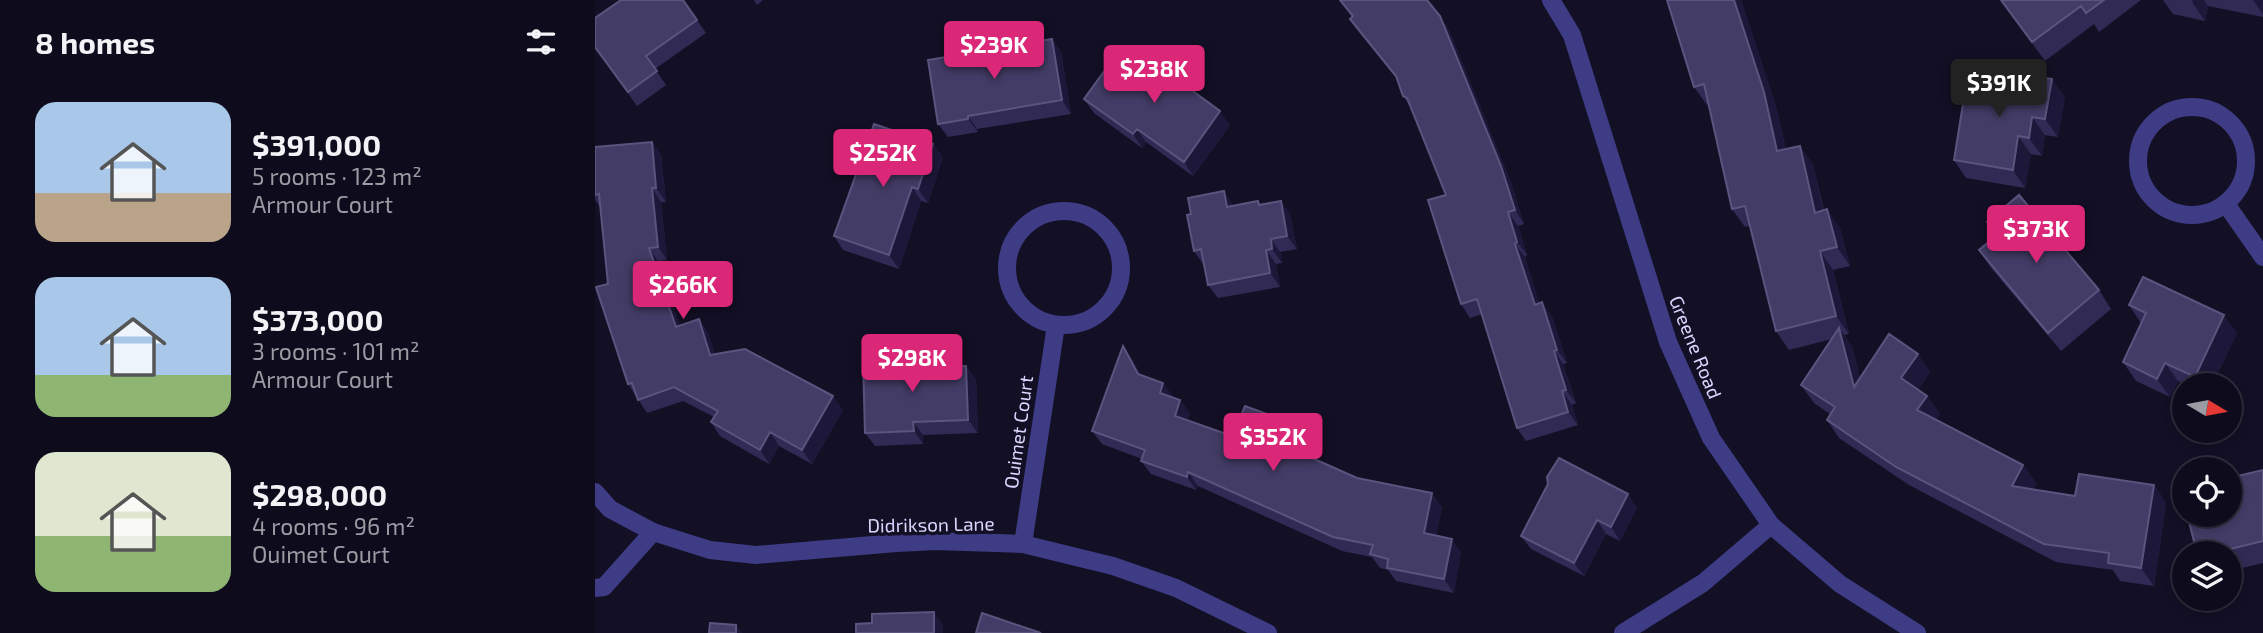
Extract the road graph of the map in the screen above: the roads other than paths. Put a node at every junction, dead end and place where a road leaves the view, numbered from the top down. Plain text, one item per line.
1 (1551, 0) edge
2 (2226, 204) junction
3 (2263, 257) edge
4 (1056, 325) junction
5 (595, 492) edge
6 (1770, 525) junction
7 (653, 532) junction
8 (1023, 544) junction
9 (595, 588) edge
10 (1268, 633) edge
11 (1623, 633) edge
12 (1917, 633) edge

1 - 6 street, Greene Road
2 - 2 street
2 - 3 street
4 - 4 street
4 - 8 street, Ouimet Court
5 - 7 street, Didrikson Lane
6 - 11 street
6 - 12 street, Greene Road
7 - 8 street, Didrikson Lane
7 - 9 street
8 - 10 street, Didrikson Lane

